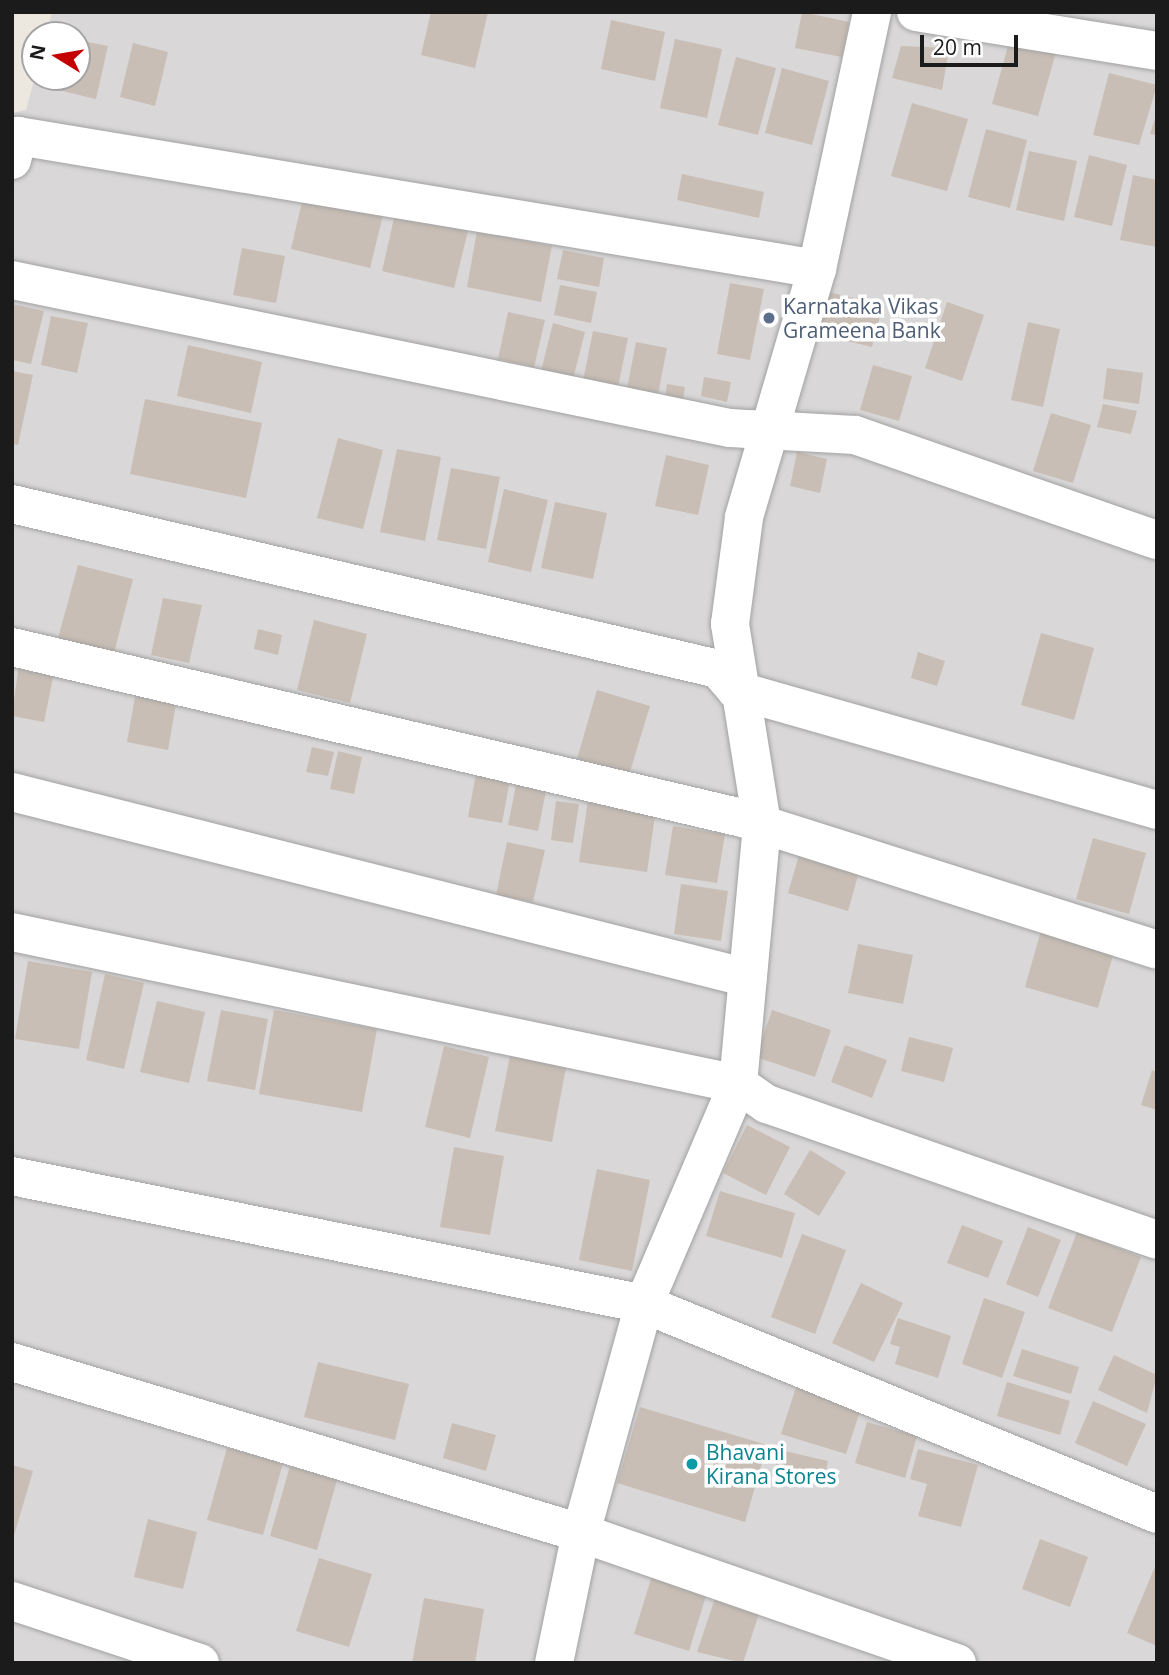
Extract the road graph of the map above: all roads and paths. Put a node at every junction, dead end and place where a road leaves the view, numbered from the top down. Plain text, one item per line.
1 (872, 12) edge
2 (916, 12) edge
3 (1157, 51) edge
4 (12, 160) edge
5 (817, 269) junction
6 (12, 280) edge
7 (769, 431) junction
8 (12, 504) edge
9 (1157, 540) edge
10 (12, 647) edge
11 (736, 690) junction
12 (12, 792) edge
13 (1157, 810) edge
14 (762, 824) junction
15 (12, 932) edge
16 (1157, 950) edge
17 (748, 978) junction
18 (738, 1084) junction
19 (12, 1176) edge
20 (1157, 1240) edge
21 (644, 1304) junction
22 (12, 1362) edge
23 (1157, 1514) edge
24 (581, 1532) junction
25 (12, 1601) edge
26 (200, 1663) edge
27 (555, 1663) edge
28 (957, 1663) edge

1 - 5 street
2 - 3 street
4 - 5 street
5 - 7 street
6 - 7 street
7 - 9 street
7 - 11 street
8 - 11 street
10 - 14 street
11 - 13 street
11 - 14 street
12 - 17 street
14 - 16 street
14 - 17 street
15 - 18 street
17 - 18 street
18 - 20 street
18 - 21 street
19 - 21 street
21 - 23 street
21 - 24 street
22 - 24 street
24 - 27 street
24 - 28 street
25 - 26 street

